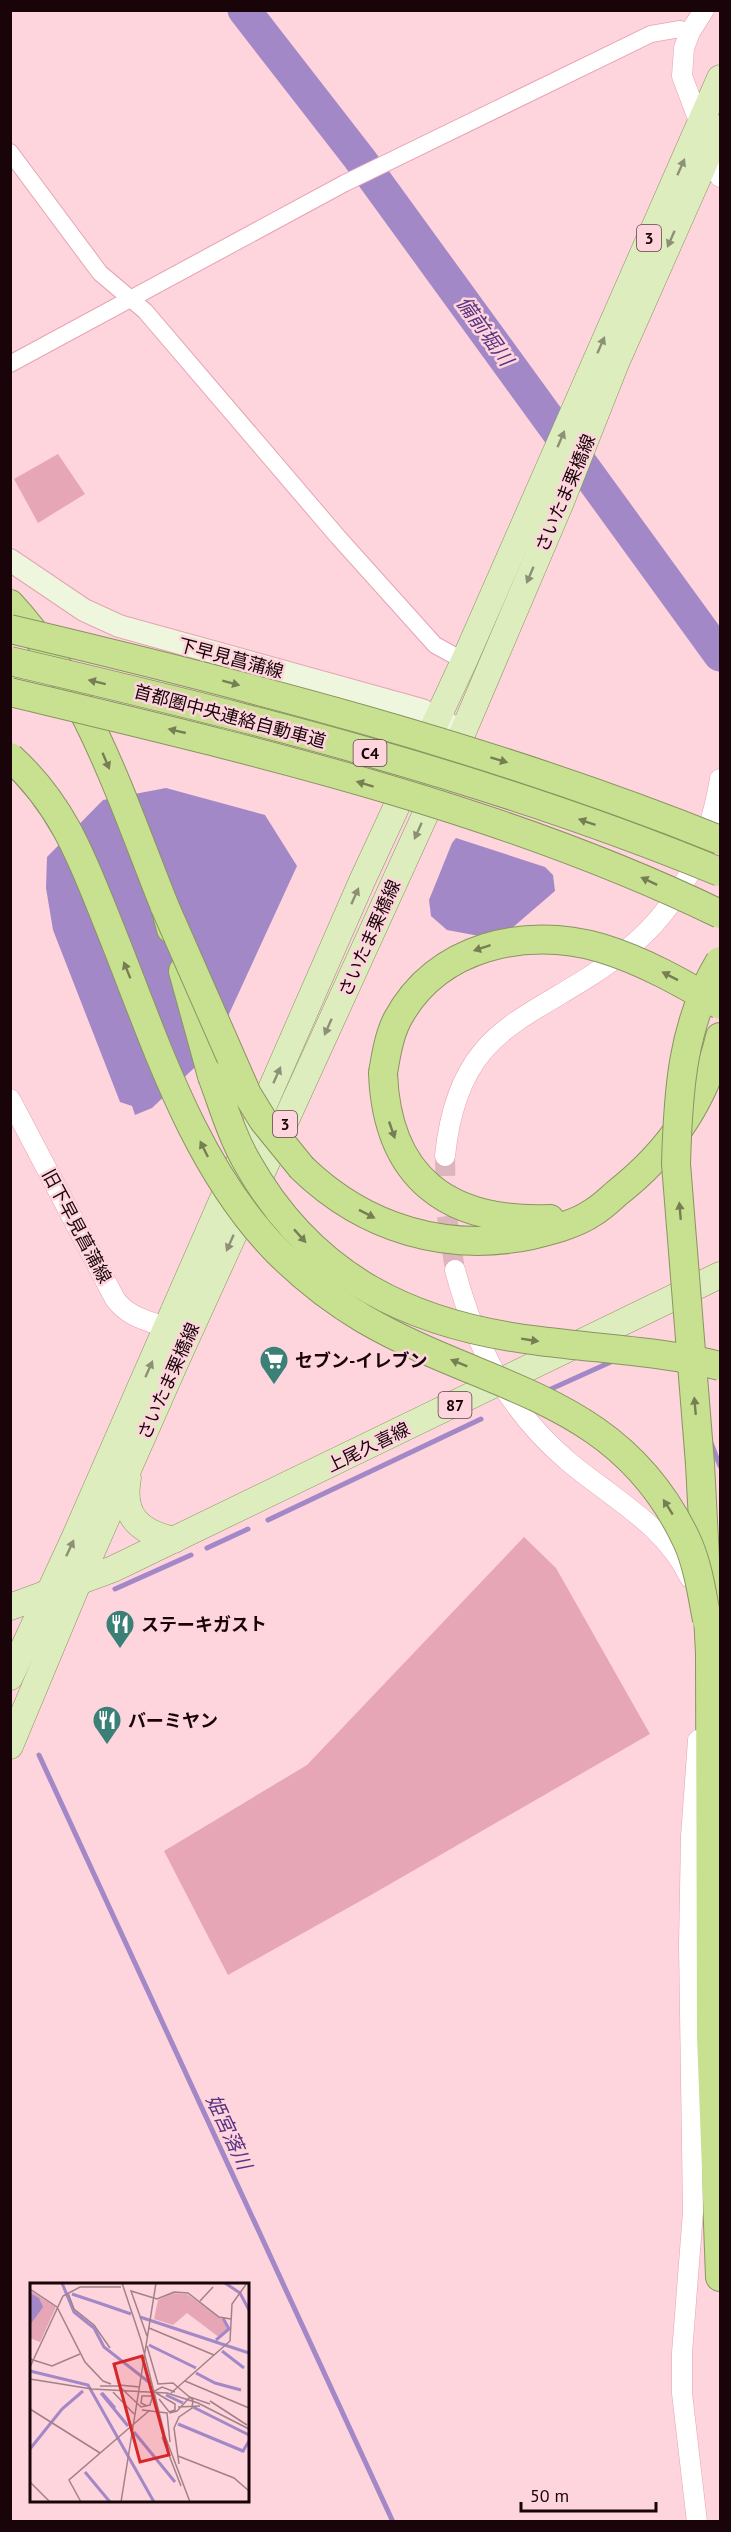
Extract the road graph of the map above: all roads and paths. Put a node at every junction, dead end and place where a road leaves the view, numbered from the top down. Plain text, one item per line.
1 (704, 10) edge
2 (690, 32) junction
3 (720, 78) edge
4 (711, 133) edge
5 (10, 152) edge
6 (720, 177) edge
7 (132, 298) junction
8 (10, 364) edge
9 (10, 560) edge
10 (10, 604) edge
11 (10, 629) edge
12 (10, 661) edge
13 (464, 661) junction
14 (10, 692) edge
15 (438, 717) junction
16 (463, 732) junction
17 (10, 757) edge
18 (720, 779) edge
19 (720, 840) edge
20 (720, 872) edge
21 (165, 907) junction
22 (720, 914) edge
23 (720, 961) edge
24 (720, 1005) edge
25 (720, 1037) edge
26 (10, 1099) edge
27 (445, 1156) tunnel mouth
28 (611, 1198) junction
29 (455, 1270) tunnel mouth
30 (720, 1275) edge
31 (167, 1328) junction
32 (720, 1366) edge
33 (499, 1384) junction
34 (130, 1469) junction
35 (174, 1540) junction
36 (78, 1583) junction
37 (48, 1594) junction
38 (10, 1607) edge
39 (707, 1620) junction
40 (10, 1677) edge
41 (10, 1746) edge
42 (719, 2263) edge
43 (697, 2522) edge

1 - 2 street
2 - 4 street
2 - 7 street
3 - 4 main road, さいたま栗橋線 / 3
4 - 6 street
13 -> 4 main road, さいたま栗橋線 / 3
4 -> 16 main road, さいたま栗橋線 / 3
5 - 7 street
7 - 8 street
7 - 13 street
9 - 15 main road, 下早見菖蒲線
10 -> 21 highway, bridge
11 -> 19 highway, 首都圏中央連絡自動車道 / C4, bridge
20 -> 12 highway, 首都圏中央連絡自動車道 / C4, bridge
13 - 15 main road, さいたま栗橋線 / 3
22 -> 14 highway, bridge
15 - 16 main road, 下早見菖蒲線
31 -> 15 main road, さいたま栗橋線 / 3
16 -> 34 main road, さいたま栗橋線 / 3
39 -> 17 highway, bridge
18 - 27 street
21 -> 28 highway, bridge
21 -> 32 highway, bridge
39 -> 23 highway, bridge
24 -> 28 highway, bridge
25 - 28 highway
26 - 31 street, 旧下早見菖蒲線
29 - 33 street
30 - 33 main road, 上尾久喜線 / 87
37 -> 31 main road, さいたま栗橋線 / 3
33 - 35 main road, 上尾久喜線 / 87
33 - 43 street
34 - 35 main road
34 - 36 main road, さいたま栗橋線 / 3
35 - 36 main road, 上尾久喜線 / 87
36 - 37 main road, 上尾久喜線 / 87
36 - 41 main road, さいたま栗橋線 / 3
37 - 38 main road, 上尾久喜線 / 87
37 - 40 main road, さいたま栗橋線 / 3
39 - 42 highway

